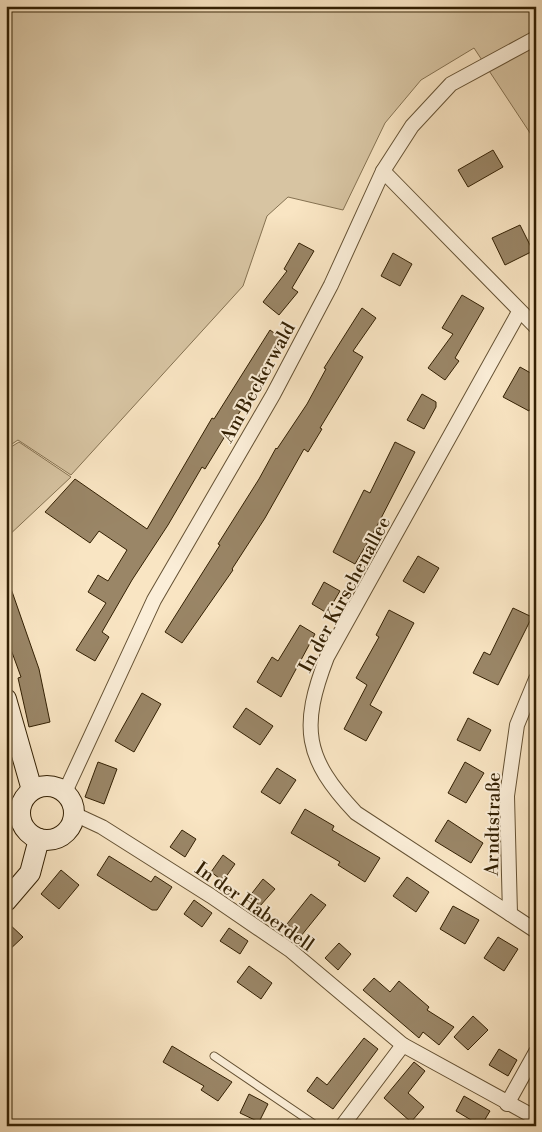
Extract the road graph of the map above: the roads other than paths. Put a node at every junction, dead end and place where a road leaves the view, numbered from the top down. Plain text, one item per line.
1 (536, 38) edge
2 (384, 171) junction
3 (519, 312) junction
4 (536, 327) edge
5 (536, 679) edge
6 (6, 699) edge
7 (65, 792) junction
8 (28, 795) junction
9 (6, 811) edge
10 (74, 814) junction
11 (39, 839) junction
12 (6, 901) edge
13 (510, 914) junction
14 (536, 931) edge
15 (403, 1045) junction
16 (536, 1052) edge
17 (214, 1056) dead end
18 (507, 1104) junction
19 (536, 1118) edge
20 (317, 1126) edge
21 (342, 1126) edge

1 - 2 street, Am Beckerwald
2 - 3 street
2 - 7 street, Am Beckerwald
3 - 4 street
3 - 13 street, In der Kirschenallee
5 - 13 street, Arndtstraße
6 - 8 street
7 - 8 street
7 - 10 street
8 - 9 lane
8 - 11 street
10 - 11 street
10 - 15 street, In der Haberdell
11 - 12 street
13 - 14 street, In der Kirschenallee
15 - 18 street, In der Haberdell
15 - 21 street
16 - 18 street
17 - 20 lane
18 - 19 street, In der Haberdell

